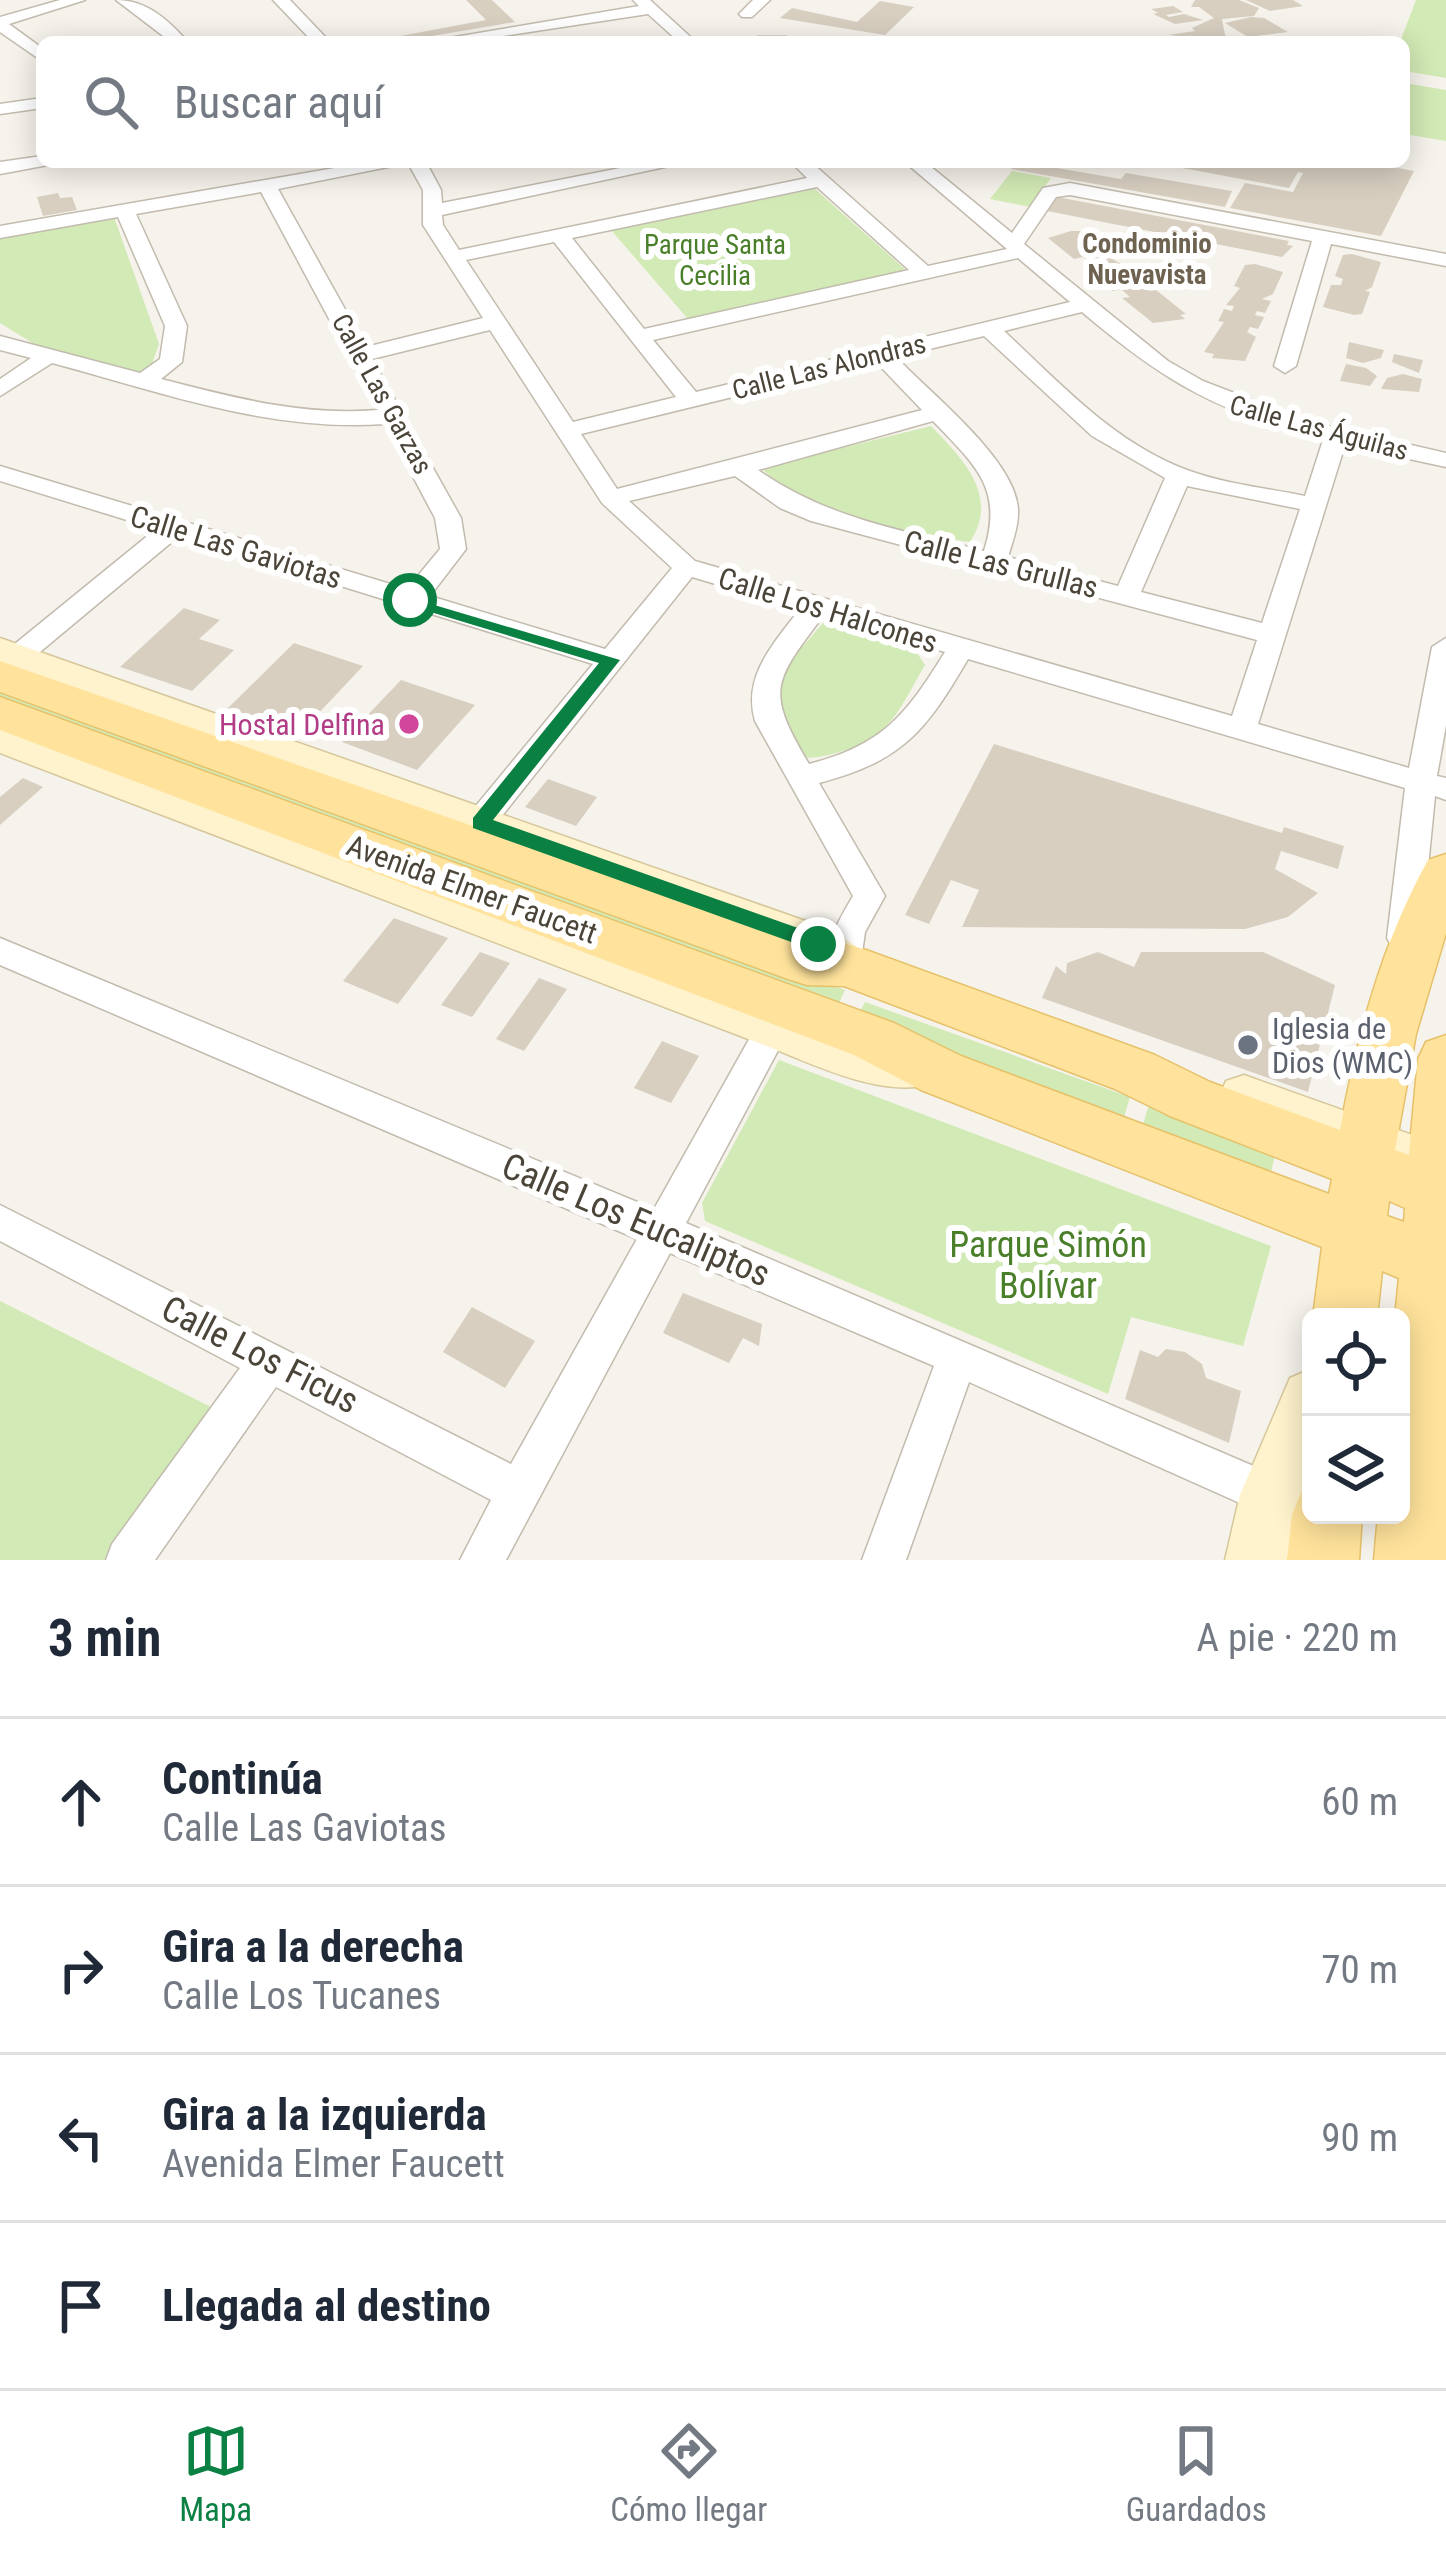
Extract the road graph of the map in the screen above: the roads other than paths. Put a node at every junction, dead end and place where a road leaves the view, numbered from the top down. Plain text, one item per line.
1 (77, 0) edge
2 (124, 0) edge
3 (281, 0) edge
4 (762, 0) edge
5 (646, 4) edge
6 (518, 14) dead end
7 (747, 14) dead end
8 (0, 23) edge
9 (531, 27) junction
10 (174, 36) edge
11 (316, 36) edge
12 (472, 36) edge
13 (538, 36) edge
14 (681, 36) edge
15 (36, 51) edge
16 (36, 104) edge
17 (0, 109) edge
18 (36, 162) edge
19 (0, 168) edge
20 (365, 168) edge
21 (420, 168) edge
22 (649, 168) edge
23 (807, 168) edge
24 (931, 168) edge
25 (821, 181) junction
26 (267, 185) junction
27 (125, 210) junction
28 (432, 211) junction
29 (0, 232) edge
30 (559, 235) junction
31 (1323, 237) junction
32 (1020, 247) junction
33 (454, 256) junction
34 (1446, 260) edge
35 (925, 273) junction
36 (1089, 304) junction
37 (500, 322) junction
38 (988, 328) junction
39 (640, 336) junction
40 (0, 343) edge
41 (880, 354) junction
42 (361, 355) junction
43 (47, 357) junction
44 (1286, 366) dead end
45 (142, 382) junction
46 (0, 389) edge
47 (690, 400) junction
48 (934, 414) junction
49 (396, 416) junction
50 (568, 430) junction
51 (1336, 436) junction
52 (1446, 460) edge
53 (740, 468) junction
54 (0, 473) edge
55 (1179, 475) junction
56 (611, 498) junction
57 (1314, 505) junction
58 (172, 529) junction
59 (994, 561) junction
60 (686, 567) junction
61 (1126, 596) junction
62 (410, 600) junction
63 (816, 607) junction
64 (1273, 634) junction
65 (1446, 647) edge
66 (960, 649) junction
67 (611, 660) junction
68 (4, 663) edge
69 (0, 713) edge
70 (1241, 733) junction
71 (0, 738) edge
72 (801, 777) junction
73 (1434, 786) edge
74 (472, 833) junction
75 (1446, 873) edge
76 (0, 951) edge
77 (847, 965) junction
78 (1397, 992) junction
79 (773, 1028) junction
80 (1446, 1058) edge
81 (940, 1073) junction
82 (1367, 1151) junction
83 (1442, 1181) edge
84 (0, 1222) edge
85 (1355, 1231) junction
86 (662, 1232) junction
87 (1442, 1268) edge
88 (1346, 1308) edge
89 (958, 1357) junction
90 (271, 1360) junction
91 (1309, 1416) edge
92 (519, 1491) junction
93 (1299, 1505) edge
94 (128, 1560) edge
95 (482, 1560) edge
96 (884, 1560) edge
97 (1256, 1560) edge
98 (1323, 1560) edge
99 (1410, 1560) edge

1 - 8 street
2 - 10 street
3 - 11 street
4 - 7 street
5 - 9 street
5 - 14 street
6 - 9 street
8 - 15 street
9 - 12 street
9 - 13 street
16 - 17 street
18 - 19 street
20 - 26 street
21 - 28 street, Calle Los Halcones
22 - 28 street
23 - 25 street
24 - 32 street, Calle Las Águilas
25 - 30 street
25 - 35 street
26 - 27 street
26 - 42 street, Calle Las Garzas
27 - 29 street
27 - 45 street
28 - 33 street, Calle Los Halcones
30 - 33 street
30 - 39 street
31 - 32 street
31 - 34 street
31 - 44 street
32 - 35 street
32 - 36 street, Calle Las Águilas
33 - 37 street, Calle Los Halcones
35 - 39 street
36 - 38 street, Calle Las Alondras
36 - 51 street, Calle Las Águilas
37 - 42 street
37 - 50 street, Calle Los Halcones
38 - 41 street, Calle Las Alondras
38 - 55 street
39 - 47 street
40 - 43 street
41 - 47 street, Calle Las Alondras
41 - 48 street
42 - 49 street, Calle Las Garzas
43 - 45 street
43 - 46 street
45 - 49 street
47 - 50 street, Calle Las Alondras
48 - 53 street
48 - 59 street
49 - 62 street, Calle Las Garzas
50 - 56 street, Calle Los Halcones
51 - 52 street, Calle Las Águilas
51 - 57 street
53 - 56 street
53 - 59 street, Calle Las Grullas
54 - 58 street, Calle Las Gaviotas
55 - 57 street
55 - 61 street
56 - 60 street, Calle Los Halcones
57 - 64 street
58 - 62 street, Calle Las Gaviotas
58 - 68 street
59 - 61 street, Calle Las Grullas
60 - 63 street, Calle Los Halcones
60 - 67 street
61 - 64 street, Calle Las Grullas
62 - 67 street, Calle Las Gaviotas
63 - 66 street, Calle Los Halcones
63 - 72 street
64 - 70 street
65 - 73 street
66 - 70 street, Calle Los Halcones
66 - 72 street
67 - 74 street
68 - 74 main road, Avenida Elmer Faucett
69 - 81 main road, Avenida Elmer Faucett
70 - 73 street, Calle Los Halcones
71 - 79 main road, Avenida Elmer Faucett
72 - 77 street
73 - 78 street
74 - 77 main road, Avenida Elmer Faucett
75 - 78 main road
76 - 86 street, Calle Los Eucaliptos
77 - 82 main road, Avenida Elmer Faucett
78 - 82 main road
79 - 81 main road, Avenida Elmer Faucett
79 - 86 street
80 - 83 main road
81 - 85 main road, Avenida Elmer Faucett
82 - 83 main road, Avenida Elmer Faucett
82 - 85 main road
82 - 87 main road
83 - 87 main road
84 - 90 street, Calle Los Ficus
85 - 87 main road, Avenida Elmer Faucett
85 - 88 main road
86 - 89 street, Calle Los Eucaliptos
86 - 92 street
87 - 99 main road
89 - 93 street, Calle Los Eucaliptos
89 - 96 street
90 - 92 street, Calle Los Ficus
90 - 94 street
91 - 93 main road
92 - 95 street
93 - 97 main road
93 - 98 main road

